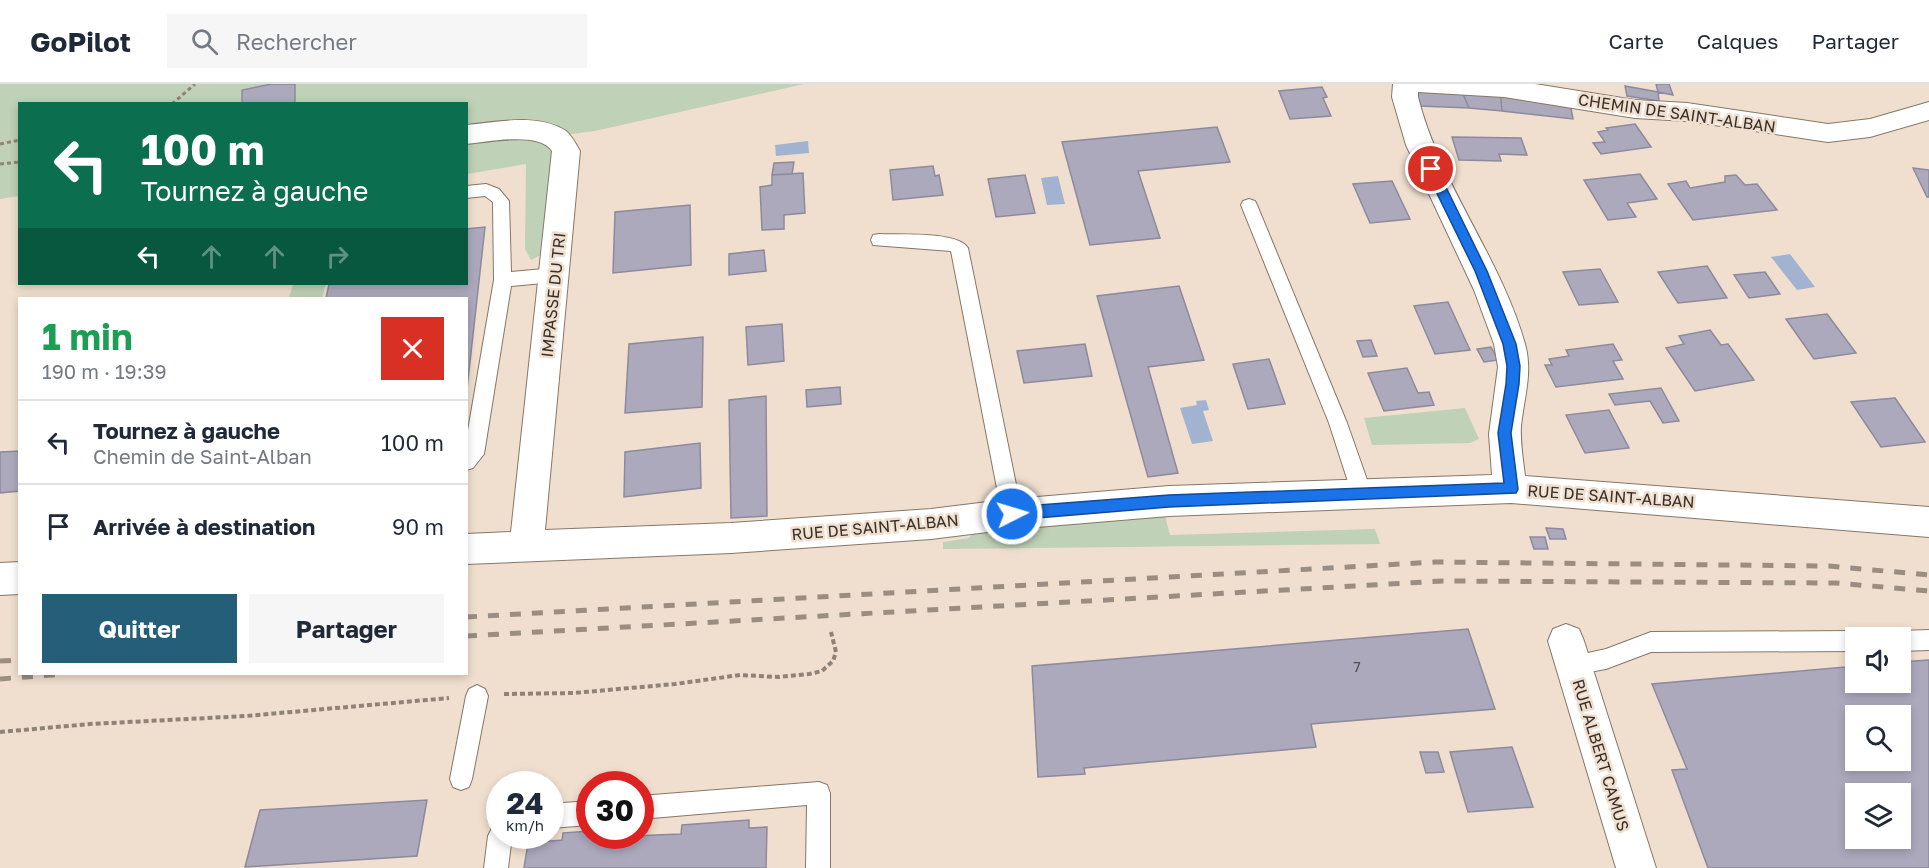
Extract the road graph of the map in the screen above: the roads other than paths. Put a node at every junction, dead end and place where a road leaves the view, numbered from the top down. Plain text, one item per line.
1 (1406, 84) edge
2 (1423, 84) edge
3 (1929, 111) edge
4 (468, 135) edge
5 (468, 192) edge
6 (1250, 205) dead end
7 (879, 240) dead end
8 (555, 275) junction
9 (503, 280) junction
10 (468, 460) edge
11 (1511, 489) junction
12 (1362, 494) junction
13 (1012, 514) junction
14 (1929, 522) edge
15 (525, 545) junction
16 (468, 549) edge
17 (18, 578) edge
18 (0, 579) edge
19 (1911, 640) edge
20 (1929, 640) edge
21 (1845, 641) edge
22 (1569, 653) joint
23 (477, 696) road end
24 (461, 779) dead end
25 (654, 807) edge
26 (498, 849) edge
27 (496, 868) edge
28 (818, 868) edge
29 (1636, 868) edge

1 - 11 street
2 - 3 street, CHEMIN DE SAINT-ALBAN
4 - 8 street, IMPASSE DU TRI
5 - 9 lane
6 - 12 lane
7 - 13 lane
8 - 9 lane
8 - 15 street, IMPASSE DU TRI
9 - 10 lane
11 - 12 street, RUE DE SAINT-ALBAN
11 - 14 street, RUE DE SAINT-ALBAN
12 - 13 street, RUE DE SAINT-ALBAN
13 - 15 street, RUE DE SAINT-ALBAN
15 - 16 street, RUE DE SAINT-ALBAN
17 - 18 street
19 - 20 lane
21 - 22 lane
22 - 29 street, RUE ALBERT CAMUS
23 - 24 lane
25 - 28 lane
26 - 27 lane

